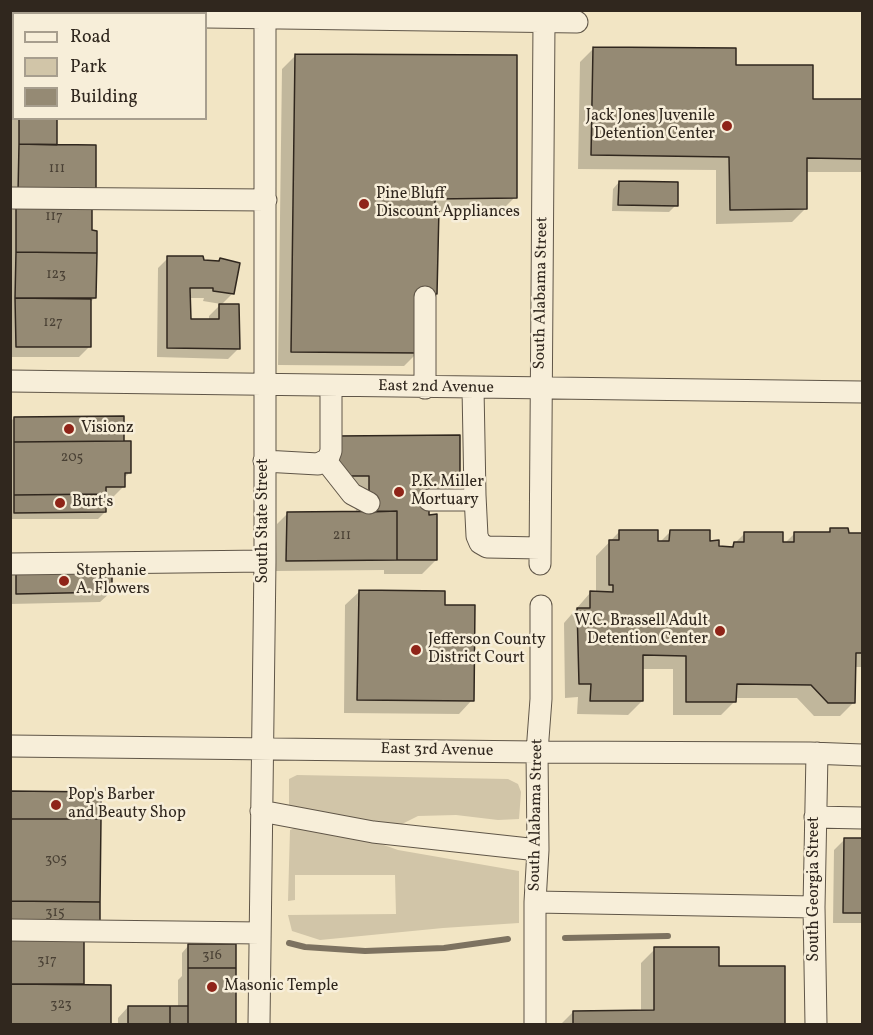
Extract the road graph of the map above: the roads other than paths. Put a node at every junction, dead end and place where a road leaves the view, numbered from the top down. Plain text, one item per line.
1 (266, 14) edge
2 (207, 17) edge
3 (577, 22) dead end
4 (544, 23) junction
5 (10, 198) edge
6 (266, 200) junction
7 (425, 297) dead end
8 (10, 381) edge
9 (264, 384) junction
10 (331, 386) junction
11 (425, 388) junction
12 (473, 388) junction
13 (541, 390) junction
14 (862, 392) edge
15 (264, 460) junction
16 (326, 461) junction
17 (475, 495) junction
18 (429, 500) dead end
19 (369, 503) dead end
20 (265, 561) junction
21 (10, 564) edge
22 (541, 606) dead end
23 (10, 746) edge
24 (262, 749) junction
25 (537, 752) junction
26 (817, 753) junction
27 (862, 755) edge
28 (261, 811) junction
29 (815, 817) junction
30 (862, 818) edge
31 (538, 850) junction
32 (535, 902) junction
33 (814, 907) junction
34 (10, 930) edge
35 (260, 933) junction
36 (259, 1024) edge
37 (535, 1024) edge
38 (816, 1024) edge

1 - 2 street
1 - 4 street
1 - 6 street, South State Street
3 - 4 street
4 - 13 street, South Alabama Street
5 - 6 street
6 - 9 street, South State Street
7 - 11 street
8 - 9 street, East 2nd Avenue
9 - 10 street, East 2nd Avenue
9 - 15 street, South State Street
10 - 11 street, East 2nd Avenue
10 - 16 street
11 - 12 street, East 2nd Avenue
12 - 13 street, East 2nd Avenue
12 - 17 street
13 - 14 street, East 2nd Avenue
13 - 17 street, South Alabama Street
15 - 16 street
15 - 20 street, South State Street
16 - 19 street
17 - 18 street
20 - 21 street
20 - 24 street, South State Street
22 - 25 street, South Alabama Street
23 - 24 street, East 3rd Avenue
24 - 25 street, East 3rd Avenue
24 - 28 street, South State Street
25 - 26 street, East 3rd Avenue
25 - 31 street, South Alabama Street
26 - 27 street, East 3rd Avenue
26 - 29 street, South Georgia Street
28 - 31 street
28 - 35 street, South State Street
29 - 30 street
29 - 33 street, South Georgia Street
31 - 32 street, South Alabama Street
32 - 33 street
32 - 37 street, South Alabama Street
33 - 38 street, South Georgia Street
34 - 35 street
35 - 36 street, South State Street

